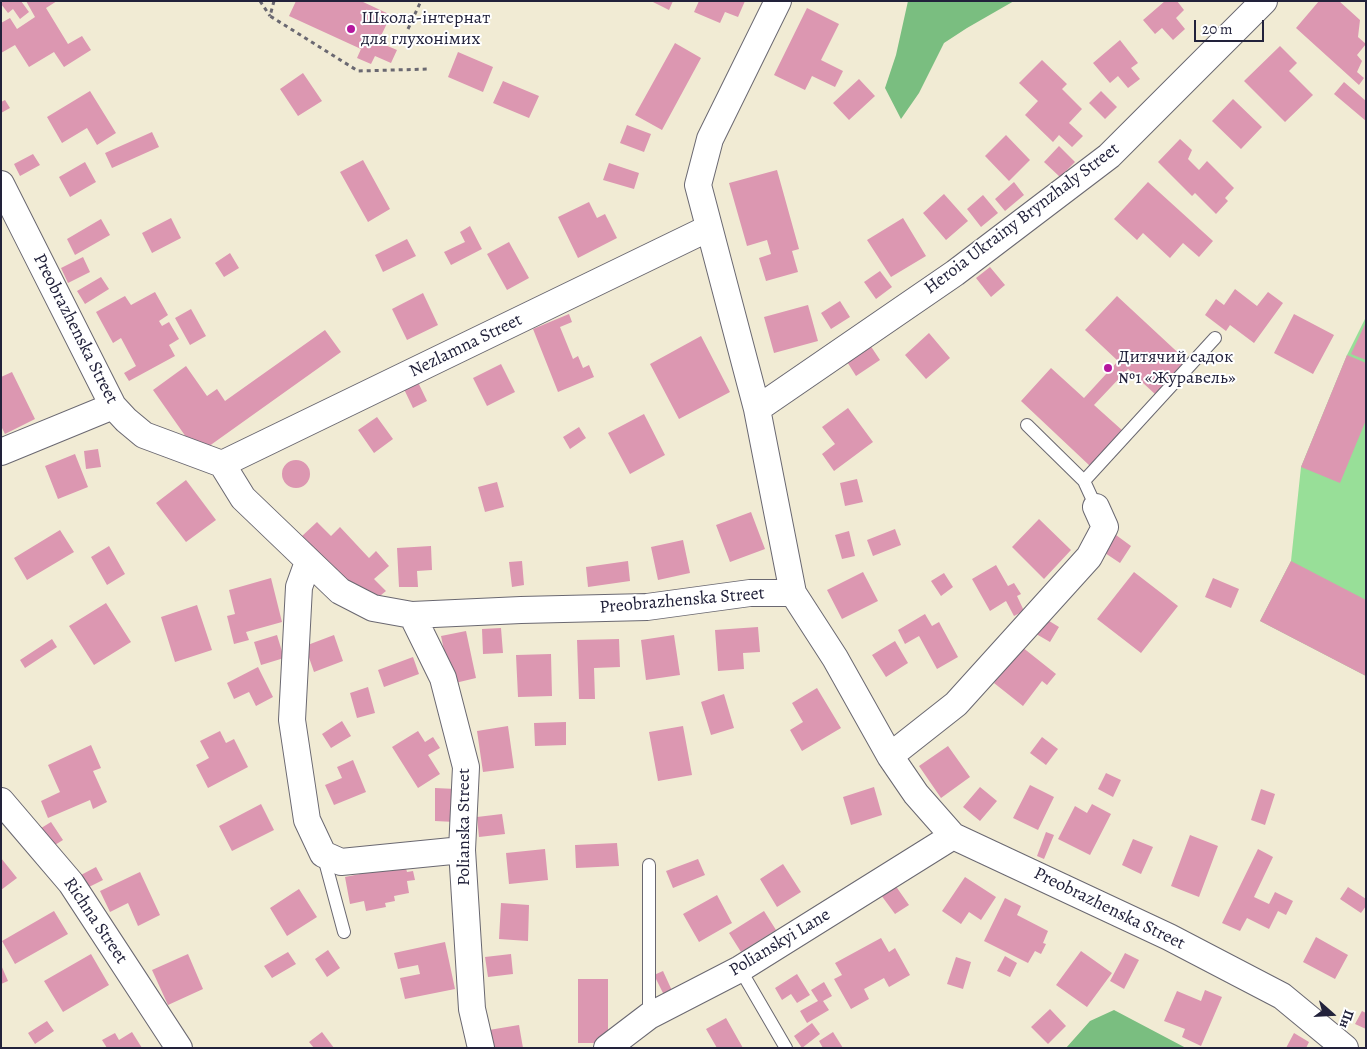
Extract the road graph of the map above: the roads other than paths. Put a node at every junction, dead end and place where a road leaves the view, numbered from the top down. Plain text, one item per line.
1 (778, 1) edge
2 (1264, 1) edge
3 (1, 184) edge
4 (709, 228) junction
5 (1215, 338) dead end
6 (113, 406) junction
7 (757, 409) junction
8 (1027, 425) dead end
9 (1, 452) edge
10 (222, 464) junction
11 (1084, 481) junction
12 (1096, 507) joint
13 (308, 562) junction
14 (793, 593) junction
15 (412, 615) junction
16 (890, 756) junction
17 (1, 801) edge
18 (953, 836) junction
19 (462, 850) junction
20 (323, 854) junction
21 (649, 865) dead end
22 (344, 932) dead end
23 (740, 969) junction
24 (649, 1016) junction
25 (180, 1048) edge
26 (481, 1048) edge
27 (607, 1048) edge
28 (786, 1048) edge
29 (1345, 1048) edge

1 - 4 street
2 - 7 street, Heroia Ukrainy Brynzhaly Street
3 - 6 street, Preobrazhenska Street
4 - 7 street
4 - 10 street, Nezlamna Street
5 - 11 lane
6 - 9 street
6 - 10 street, Preobrazhenska Street
7 - 14 street
8 - 11 lane
10 - 13 street, Preobrazhenska Street
11 - 12 lane
12 - 16 street
13 - 15 street, Preobrazhenska Street
13 - 20 street
14 - 15 street, Preobrazhenska Street
14 - 16 street, Preobrazhenska Street
15 - 19 street, Polianska Street
16 - 18 street, Preobrazhenska Street
17 - 25 street, Richna Street
18 - 23 street, Polianskyi Lane
18 - 29 street, Preobrazhenska Street
19 - 20 street
19 - 26 street, Polianska Street
20 - 22 lane
21 - 24 lane
23 - 24 street, Polianskyi Lane
23 - 28 lane
24 - 27 street, Polianskyi Lane

